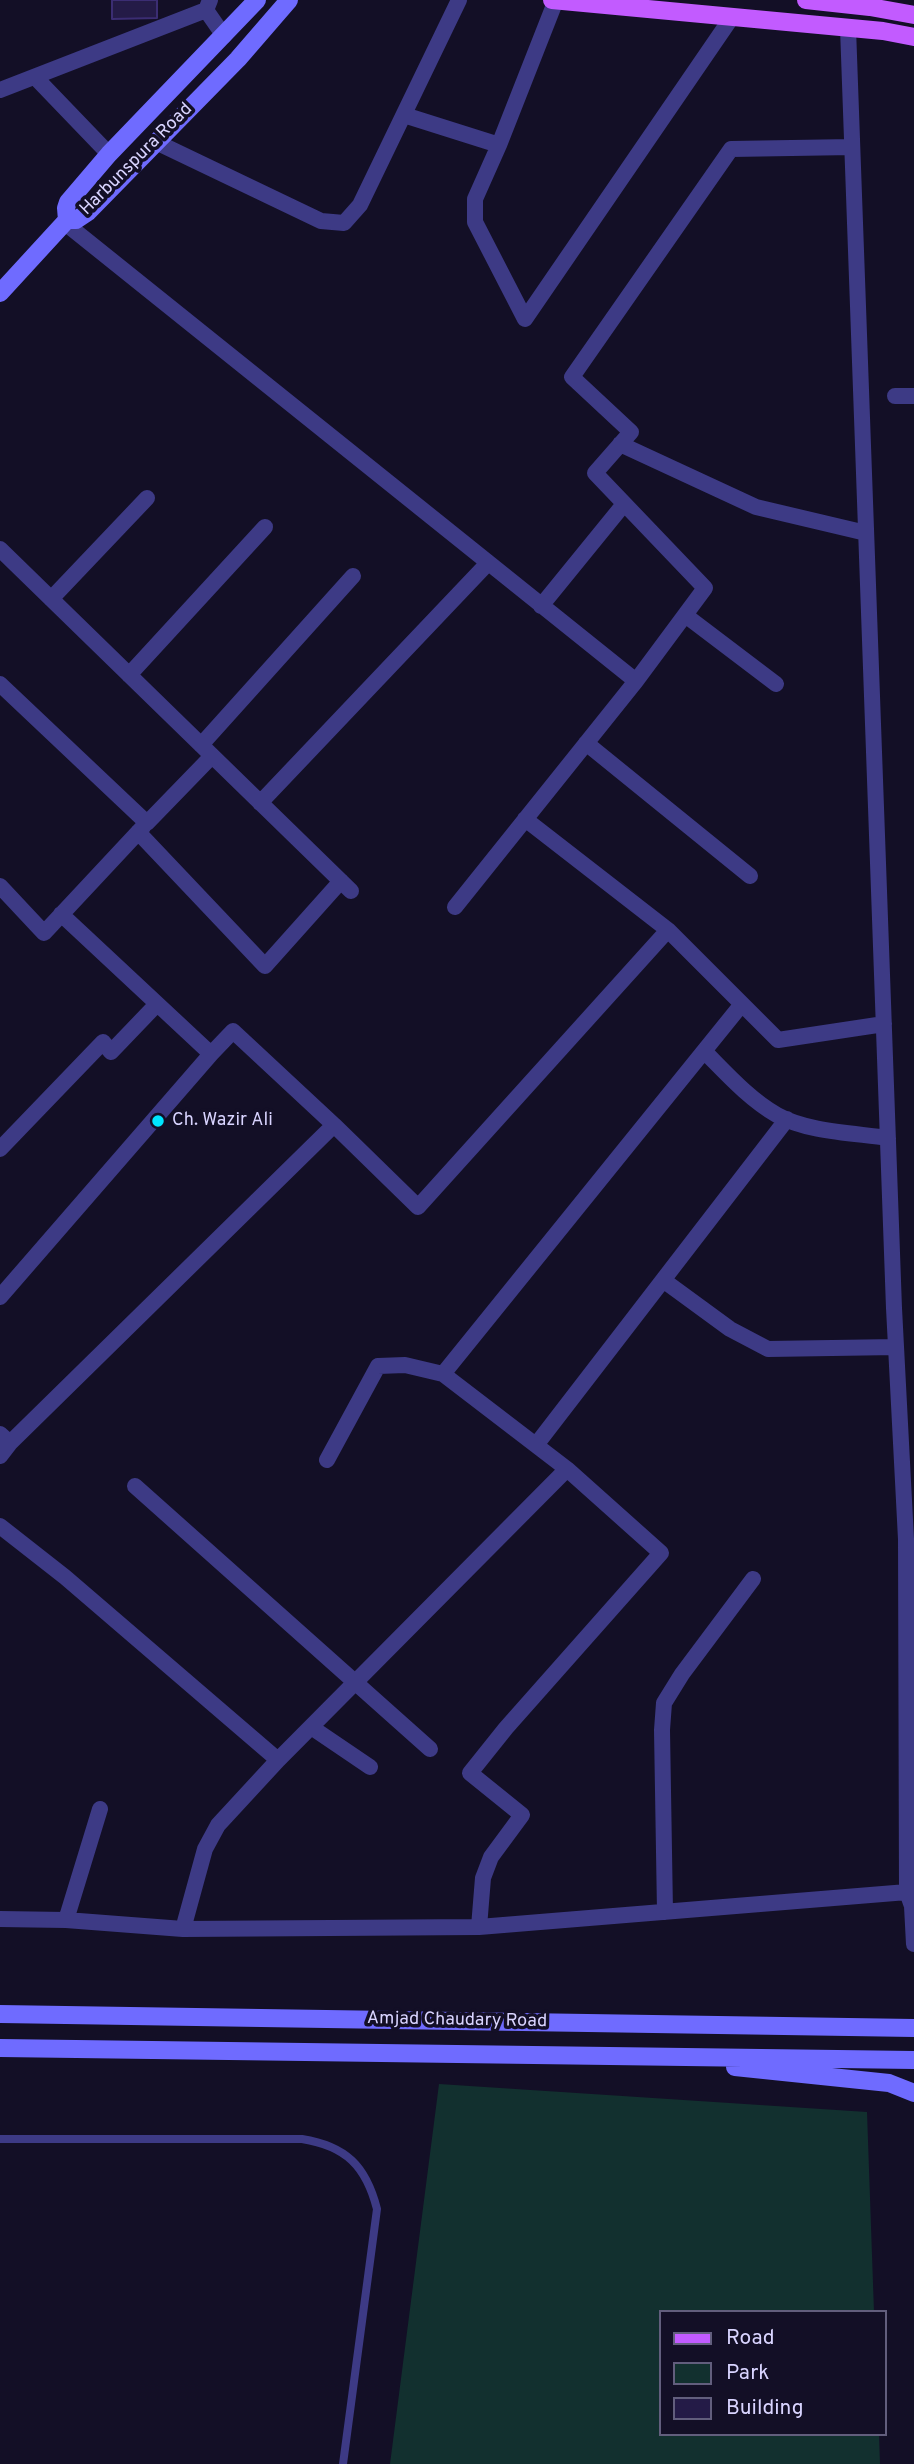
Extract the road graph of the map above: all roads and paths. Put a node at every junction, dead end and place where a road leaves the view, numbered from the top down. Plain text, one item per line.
1 (257, 0) edge
2 (289, 0) edge
3 (459, 0) edge
4 (554, 0) edge
5 (806, 0) edge
6 (870, 3) edge
7 (208, 5) edge
8 (914, 15) edge
9 (732, 17) junction
10 (848, 28) junction
11 (224, 36) junction
12 (914, 37) edge
13 (35, 77) junction
14 (0, 90) edge
15 (404, 115) junction
16 (156, 142) junction
17 (499, 145) junction
18 (852, 147) junction
19 (108, 154) junction
20 (66, 222) junction
21 (0, 293) edge
22 (895, 396) dead end
23 (914, 397) edge
24 (620, 444) junction
25 (147, 498) dead end
26 (624, 504) junction
27 (265, 527) dead end
28 (866, 533) junction
29 (1, 553) edge
30 (488, 563) junction
31 (353, 576) dead end
32 (51, 599) junction
33 (541, 606) junction
34 (685, 615) junction
35 (129, 675) junction
36 (636, 681) junction
37 (0, 684) edge
38 (776, 684) dead end
39 (586, 743) junction
40 (206, 750) junction
41 (260, 803) junction
42 (525, 819) junction
43 (143, 827) junction
44 (750, 876) dead end
45 (0, 886) edge
46 (456, 906) dead end
47 (61, 914) junction
48 (668, 930) junction
49 (157, 1004) junction
50 (742, 1004) junction
51 (884, 1024) junction
52 (704, 1051) junction
53 (211, 1054) junction
54 (787, 1119) junction
55 (334, 1125) junction
56 (888, 1138) junction
57 (0, 1149) edge
58 (663, 1280) junction
59 (0, 1297) edge
60 (896, 1348) junction
61 (443, 1374) junction
62 (4, 1445) edge
63 (536, 1445) junction
64 (327, 1460) dead end
65 (567, 1469) junction
66 (135, 1486) dead end
67 (0, 1526) edge
68 (910, 1539) edge
69 (753, 1579) dead end
70 (355, 1683) junction
71 (311, 1727) junction
72 (430, 1749) dead end
73 (278, 1760) junction
74 (370, 1767) dead end
75 (100, 1809) dead end
76 (911, 1901) edge
77 (665, 1912) junction
78 (0, 1919) edge
79 (66, 1920) junction
80 (479, 1927) junction
81 (183, 1929) junction
82 (914, 1944) edge
83 (0, 2014) edge
84 (914, 2028) edge
85 (0, 2048) edge
86 (615, 2055) junction
87 (914, 2060) edge
88 (914, 2093) edge
89 (0, 2139) edge
90 (343, 2464) edge

1 - 11 main road, Harbunspura Road
2 - 16 main road, Harbunspura Road
3 - 15 street
4 - 9 main road
4 - 17 street
5 - 6 main road
6 - 8 main road
7 - 11 street
7 - 13 street
9 - 10 main road
9 - 17 street
10 - 12 main road
10 - 18 street
11 - 19 main road, Harbunspura Road
13 - 14 street
13 - 19 street
15 - 16 street
15 - 17 street
16 - 20 main road, Harbunspura Road
18 - 24 street
18 - 28 street
19 - 20 main road, Harbunspura Road
20 - 21 main road
20 - 30 street
22 - 23 street
24 - 26 street
24 - 28 street
25 - 32 street
26 - 33 street
26 - 34 street
27 - 35 street
28 - 51 street
29 - 32 street
30 - 33 street
30 - 41 street
31 - 40 street
32 - 35 street
33 - 36 street
34 - 36 street
34 - 38 street
35 - 40 street
36 - 39 street
37 - 43 street
39 - 42 street
39 - 44 street
40 - 41 street
40 - 43 street
41 - 43 street
42 - 46 street
42 - 48 street
43 - 47 street
45 - 47 street
47 - 49 street
48 - 50 street
48 - 55 street
49 - 53 street
49 - 57 street
50 - 51 street
50 - 52 street
51 - 56 street
52 - 54 street
52 - 61 street
53 - 55 street
53 - 59 street
54 - 56 street
54 - 58 street
55 - 62 street
56 - 60 street
58 - 60 street
58 - 63 street
60 - 68 street
61 - 63 street
61 - 64 street
63 - 65 street
65 - 70 street
65 - 80 street
66 - 70 street
67 - 73 street
68 - 76 street
69 - 77 street
70 - 71 street
70 - 72 street
71 - 73 street
71 - 74 street
73 - 81 street
75 - 79 street
76 - 77 street
76 - 82 street
77 - 80 street
78 - 79 street
79 - 81 street
80 - 81 street
83 - 84 main road, Amjad Chaudary Road
85 - 86 main road, Amjad Chaudary Road
86 - 87 main road, Amjad Chaudary Road
86 - 88 main road
89 - 90 lane

